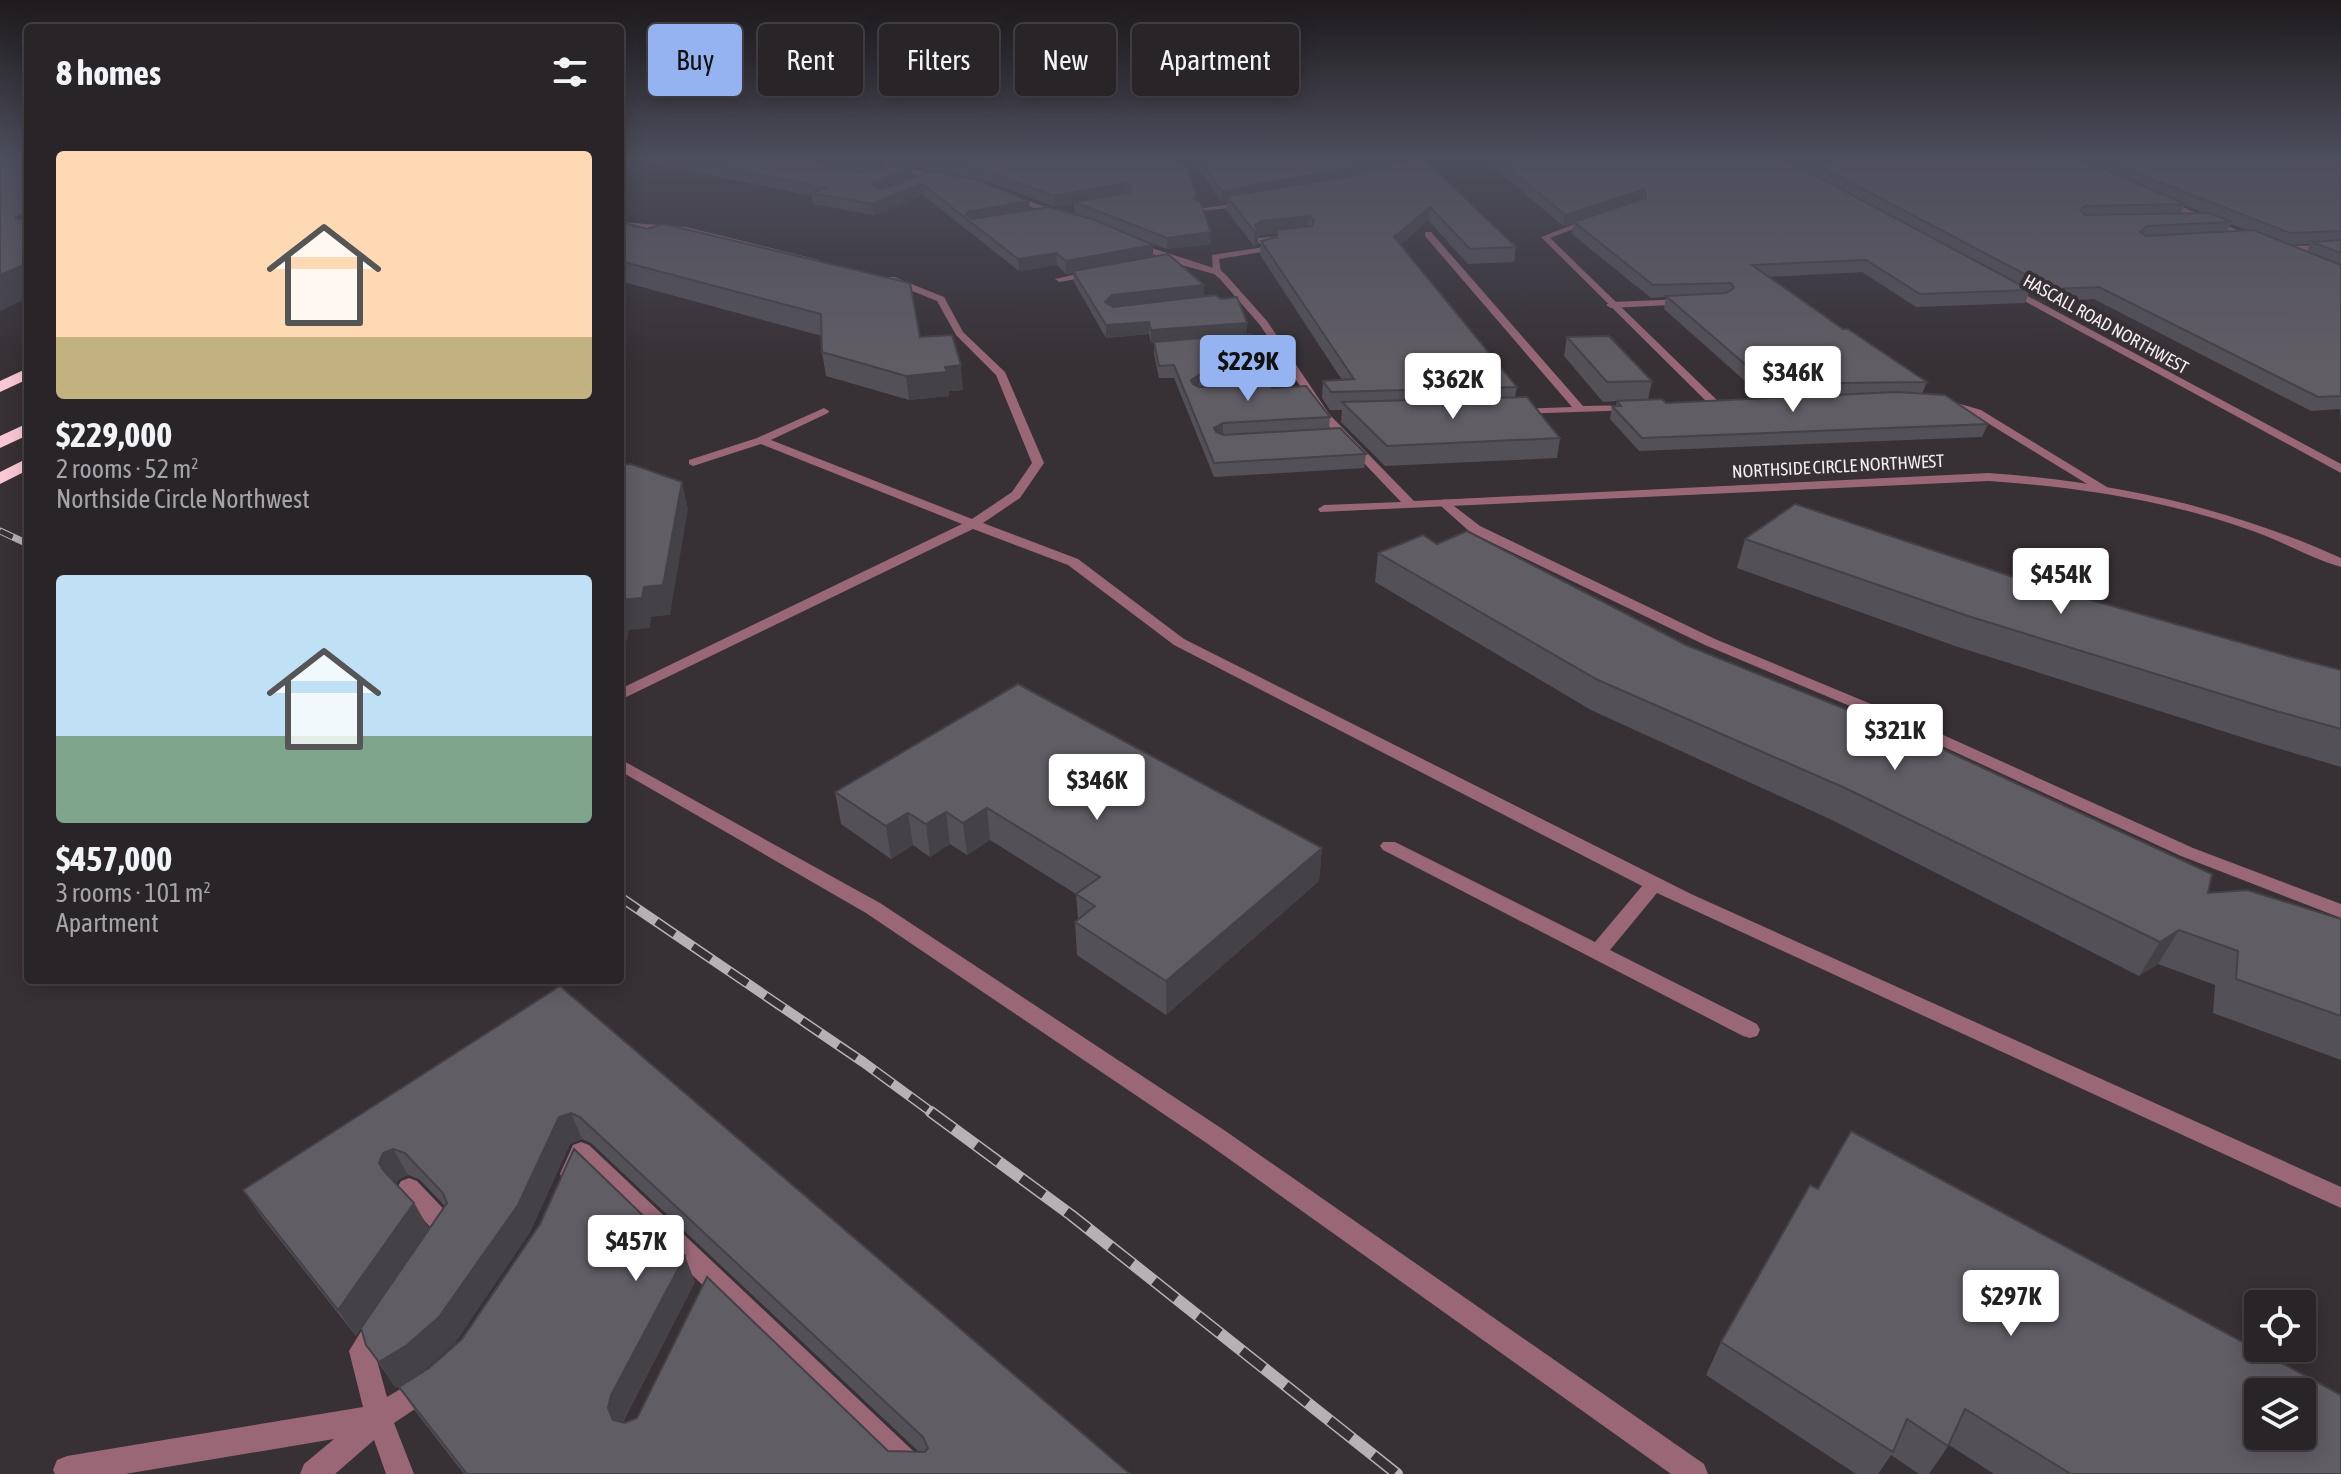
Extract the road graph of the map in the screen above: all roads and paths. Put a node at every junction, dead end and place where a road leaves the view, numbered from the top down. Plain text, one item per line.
1 (670, 228) edge
2 (1571, 228) edge
3 (2227, 228) edge
4 (1428, 234) edge
5 (1296, 236) edge
6 (2250, 237) junction
7 (2228, 238) edge
8 (1128, 241) edge
9 (2341, 247) edge
10 (2280, 249) junction
11 (1172, 259) junction
12 (2304, 259) edge
13 (1158, 261) edge
14 (825, 263) edge
15 (1101, 272) edge
16 (1217, 272) junction
17 (880, 276) edge
18 (1059, 279) edge
19 (1994, 280) edge
20 (1242, 298) junction
21 (1227, 300) edge
22 (1695, 301) edge
23 (1611, 305) junction
24 (1275, 339) junction
25 (1227, 342) edge
26 (24, 368) edge
27 (24, 375) edge
28 (0, 377) edge
29 (0, 387) edge
30 (1308, 389) junction
31 (1292, 390) edge
32 (1925, 400) edge
33 (1716, 405) junction
34 (1732, 405) edge
35 (1701, 406) edge
36 (1641, 408) edge
37 (1580, 410) junction
38 (824, 411) dead end
39 (1506, 412) edge
40 (1325, 416) junction
41 (1340, 416) edge
42 (24, 430) edge
43 (1345, 436) junction
44 (1330, 437) edge
45 (761, 440) junction
46 (0, 443) edge
47 (693, 462) dead end
48 (24, 465) edge
49 (2341, 469) edge
50 (0, 479) edge
51 (2101, 487) junction
52 (1445, 503) junction
53 (1411, 505) junction
54 (1324, 509) dead end
55 (975, 523) junction
56 (2341, 563) edge
57 (624, 693) edge
58 (624, 766) edge
59 (1389, 846) dead end
60 (1654, 884) junction
61 (2341, 911) edge
62 (1598, 952) junction
63 (1750, 1030) dead end
64 (409, 1188) edge
65 (2341, 1198) edge
66 (559, 1203) edge
67 (430, 1252) edge
68 (713, 1278) junction
69 (699, 1306) edge
70 (387, 1314) edge
71 (445, 1373) edge
72 (379, 1418) junction
73 (67, 1470) dead end
74 (314, 1474) edge
75 (400, 1474) edge
76 (917, 1474) edge
77 (1694, 1474) edge

1 - 14 street
2 - 23 street
3 - 6 street
4 - 37 street
5 - 16 street
6 - 7 street
6 - 10 street
8 - 11 street
9 - 10 street
10 - 12 street
11 - 13 street
11 - 16 street
15 - 18 street
16 - 20 street
17 - 55 street
19 - 49 street, HASCALL ROAD NORTHWEST
20 - 21 street
20 - 24 street
22 - 23 street
23 - 33 street
24 - 25 street
24 - 30 street
26 - 28 highway
27 - 29 highway
30 - 31 street
30 - 40 street
32 - 51 street
33 - 34 street
33 - 35 street
36 - 37 street
37 - 39 street
38 - 45 street
40 - 41 street
40 - 43 street
42 - 46 highway
43 - 44 street
43 - 53 street
45 - 47 street
45 - 55 street
48 - 50 highway
51 - 52 street, NORTHSIDE CIRCLE NORTHWEST
51 - 56 street, NORTHSIDE CIRCLE NORTHWEST
52 - 53 street, NORTHSIDE CIRCLE NORTHWEST
52 - 61 street
53 - 54 street, NORTHSIDE CIRCLE NORTHWEST
55 - 57 street
55 - 60 street
58 - 77 street
59 - 62 street
60 - 62 street
60 - 65 street
62 - 63 street
64 - 67 street
66 - 68 street
68 - 69 street
68 - 76 street
70 - 72 street
71 - 72 street
72 - 73 street
72 - 74 street
72 - 75 street

